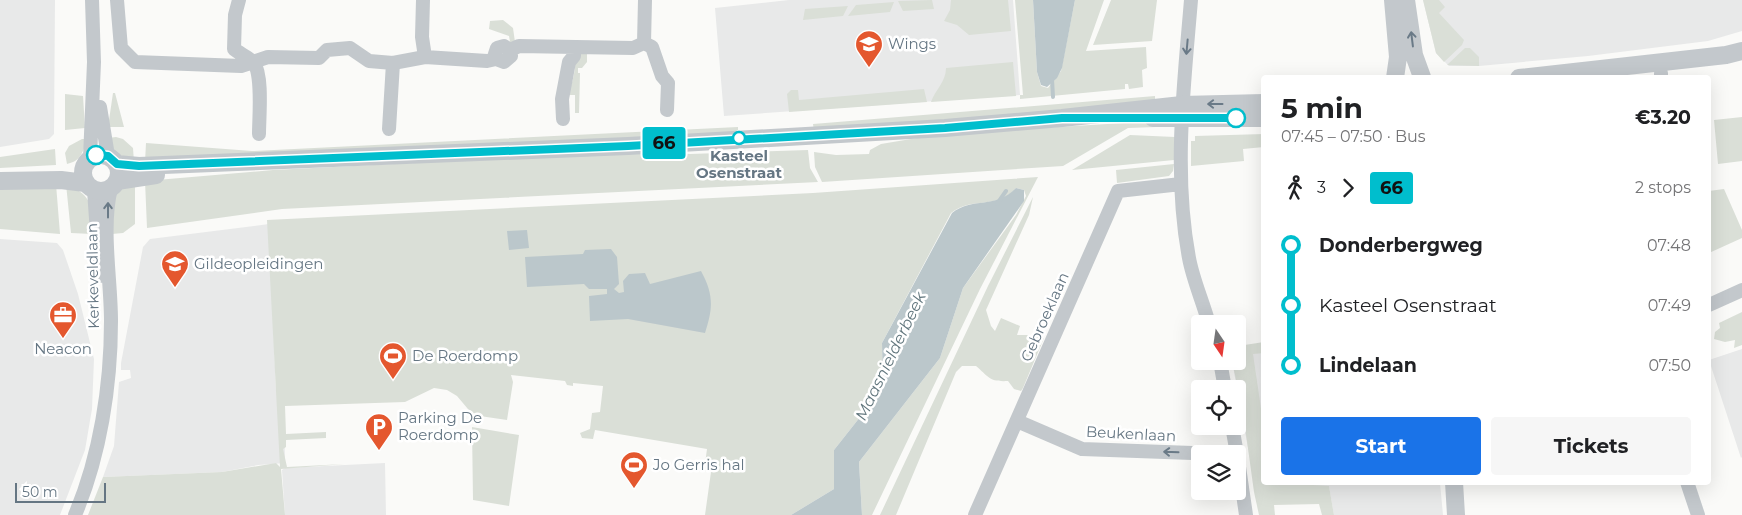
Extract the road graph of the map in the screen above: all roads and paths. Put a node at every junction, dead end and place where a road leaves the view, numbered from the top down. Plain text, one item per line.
1 (92, 0) edge
2 (117, 0) edge
3 (239, 0) edge
4 (423, 0) edge
5 (645, 0) edge
6 (1191, 0) edge
7 (1393, 0) edge
8 (1406, 0) edge
9 (644, 43) junction
10 (574, 47) junction
11 (234, 49) junction
12 (1742, 51) edge
13 (425, 57) junction
14 (94, 62) junction
15 (253, 62) junction
16 (394, 63) junction
17 (1742, 63) edge
18 (224, 66) junction
19 (1397, 75) edge
20 (1422, 75) edge
21 (1546, 75) edge
22 (1661, 75) edge
23 (1261, 104) edge
24 (1183, 106) junction
25 (667, 110) dead end
26 (1261, 118) edge
27 (563, 119) dead end
28 (389, 129) dead end
29 (259, 134) dead end
30 (0, 172) edge
31 (113, 172) junction
32 (88, 174) junction
33 (0, 181) edge
34 (1181, 184) junction
35 (1742, 290) edge
36 (1711, 304) edge
37 (1206, 315) edge
38 (108, 364) junction
39 (1017, 420) junction
40 (1191, 453) edge
41 (1454, 485) edge
42 (1688, 485) edge
43 (1244, 500) edge
44 (75, 515) edge
45 (975, 515) edge
46 (1246, 515) edge
47 (1456, 515) edge
48 (1698, 515) edge

1 - 14 street
2 - 18 street
3 - 11 street
4 - 13 street
5 - 9 street
6 -> 24 street
7 - 19 street
20 -> 8 street
9 - 10 street
9 - 25 street
10 - 13 street
10 - 27 street
11 - 15 street
11 - 18 street
12 - 21 street
13 - 16 street
14 - 31 street, Kerkeveldlaan
14 - 32 street, Kerkeveldlaan
15 - 16 street
15 - 18 street
15 - 29 street
16 - 28 street
17 - 22 street
23 -> 24 street
24 - 26 street
24 - 31 street
24 - 34 street
30 - 32 street
31 - 32 street
31 - 32 street
38 -> 31 street, Kerkeveldlaan
32 - 33 street
32 - 38 street, Kerkeveldlaan
34 - 37 street
34 - 39 street, Gebroeklaan
35 - 36 street
38 - 44 street, Kerkeveldlaan
40 -> 39 street, Beukenlaan
39 - 45 street, Gebroeklaan
41 - 47 street
42 - 48 street
43 - 46 street

